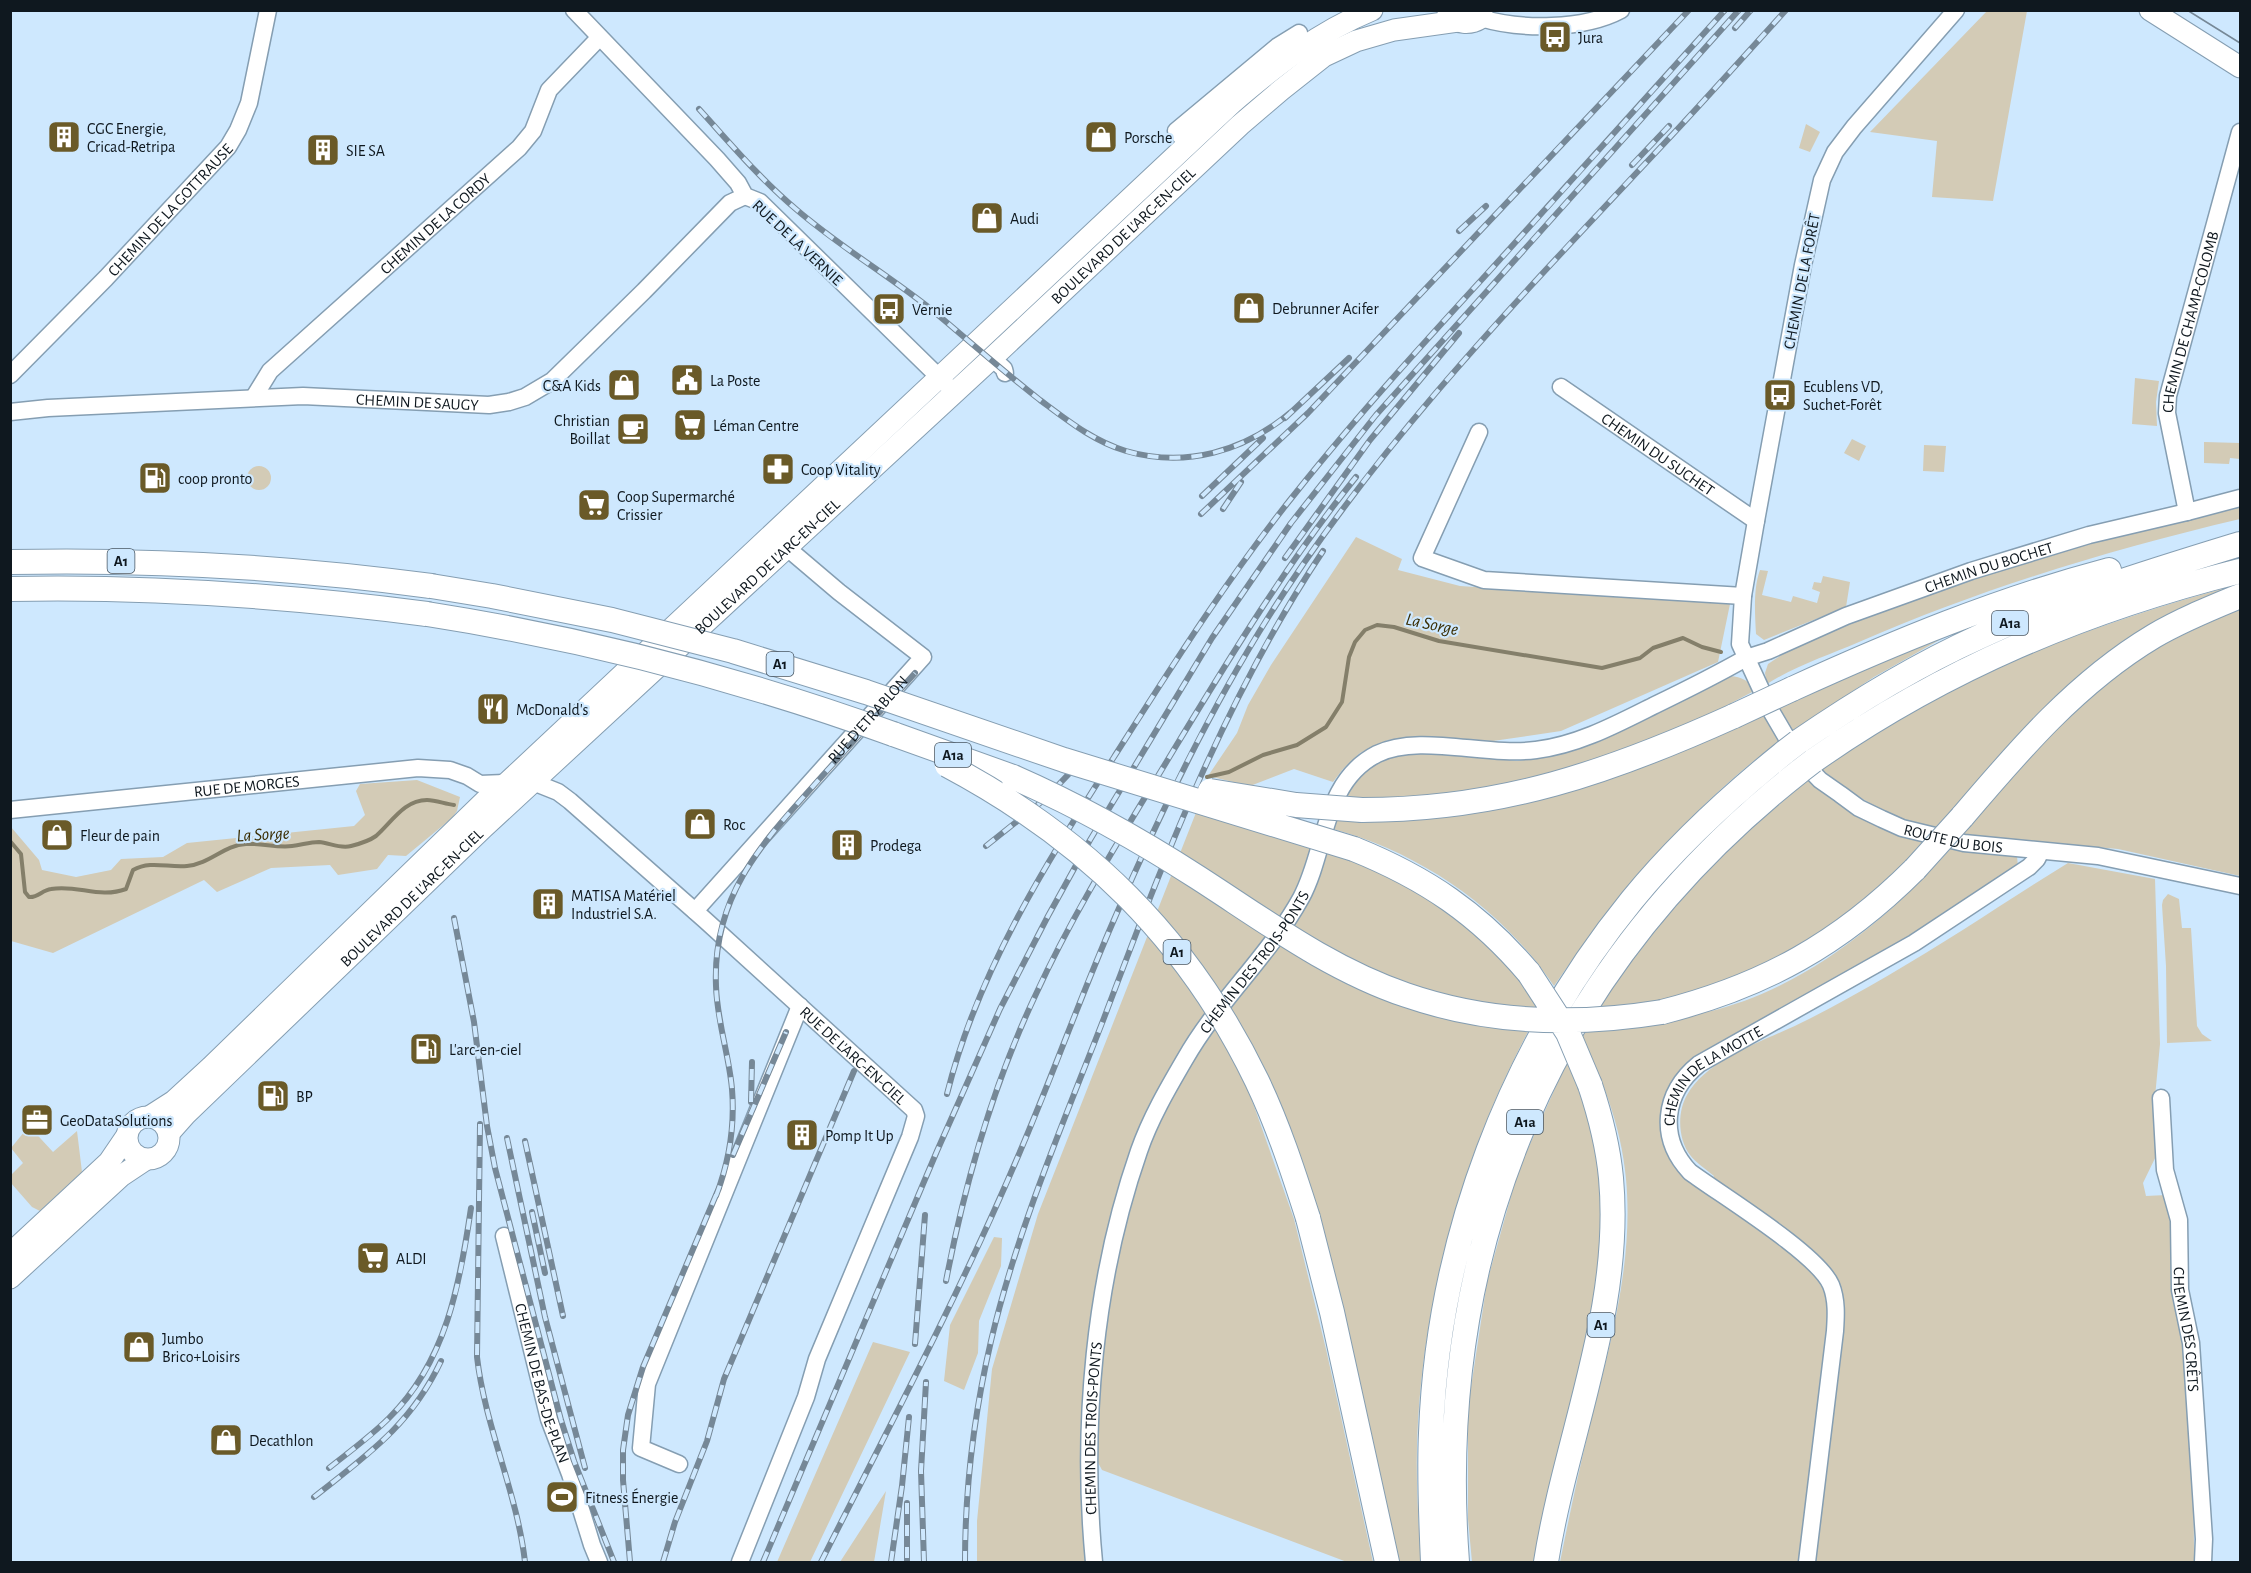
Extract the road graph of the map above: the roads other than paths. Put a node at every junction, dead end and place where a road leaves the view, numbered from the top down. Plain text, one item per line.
1 (268, 10) edge
2 (574, 10) edge
3 (1621, 10) edge
4 (1956, 10) edge
5 (2150, 10) edge
6 (1369, 12) edge
7 (1481, 14) edge
8 (1453, 16) edge
9 (1299, 33) joint
10 (599, 38) junction
11 (2241, 66) edge
12 (2241, 132) edge
13 (1188, 144) junction
14 (745, 196) junction
15 (10, 375) edge
16 (947, 385) junction
17 (1561, 387) dead end
18 (254, 397) junction
19 (10, 412) edge
20 (1479, 432) dead end
21 (2241, 498) edge
22 (2187, 512) junction
23 (1756, 521) junction
24 (2241, 544) edge
25 (786, 548) junction
26 (10, 562) edge
27 (2241, 571) edge
28 (10, 589) edge
29 (1743, 596) junction
30 (2241, 596) edge
31 (1746, 658) junction
32 (892, 734) junction
33 (543, 748) junction
34 (1799, 756) junction
35 (1119, 777) junction
36 (508, 782) junction
37 (533, 782) junction
38 (484, 791) junction
39 (10, 810) edge
40 (483, 828) junction
41 (2041, 851) junction
42 (2241, 886) edge
43 (695, 911) junction
44 (800, 1006) junction
45 (2161, 1098) dead end
46 (149, 1117) junction
47 (169, 1133) junction
48 (126, 1137) junction
49 (145, 1160) junction
50 (504, 1236) dead end
51 (10, 1254) edge
52 (10, 1278) edge
53 (680, 1464) dead end
54 (599, 1563) edge
55 (740, 1563) edge
56 (1094, 1563) edge
57 (1387, 1563) edge
58 (1433, 1563) edge
59 (1457, 1563) edge
60 (1546, 1563) edge
61 (1807, 1563) edge
62 (2203, 1563) edge

1 - 15 street, CHEMIN DE LA GOTTRAUSE
2 - 10 street, RUE DE LA VERNIE
3 - 7 street
4 - 23 street, CHEMIN DE LA FORÊT
5 - 11 main road
6 - 9 main road
6 - 13 main road, BOULEVARD DE L'ARC-EN-CIEL
7 - 8 main road, BOULEVARD DE L'ARC-EN-CIEL
8 - 16 main road, BOULEVARD DE L'ARC-EN-CIEL
9 - 13 street, BOULEVARD DE L'ARC-EN-CIEL
10 - 14 street, RUE DE LA VERNIE
10 - 18 street, CHEMIN DE LA CORDY
12 - 22 street, CHEMIN DE CHAMP-COLOMB
13 - 16 main road, BOULEVARD DE L'ARC-EN-CIEL
14 - 16 street, RUE DE LA VERNIE
14 - 18 street, CHEMIN DE SAUGY
16 - 25 main road, BOULEVARD DE L'ARC-EN-CIEL
16 - 33 main road, BOULEVARD DE L'ARC-EN-CIEL
17 - 23 street, CHEMIN DU SUCHET
18 - 19 street, CHEMIN DE SAUGY
20 - 29 street
21 - 22 street, CHEMIN DU BOCHET
22 - 31 street, CHEMIN DU BOCHET
23 - 29 street, CHEMIN DE LA FORÊT
24 - 34 highway, A1a
24 - 35 highway, A1a, bridge
25 - 37 main road, BOULEVARD DE L'ARC-EN-CIEL
25 - 43 street, RUE D'ETRABLON
26 - 35 highway, A1, bridge
27 - 34 highway, A1a
28 - 32 highway, A1, bridge
29 - 31 street, CHEMIN DE LA FORÊT
30 - 32 highway, A1a, bridge
31 - 41 street, ROUTE DU BOIS
31 - 56 street, CHEMIN DES TROIS-PONTS
32 - 57 highway, A1, bridge
33 - 36 main road, BOULEVARD DE L'ARC-EN-CIEL
33 - 37 street
34 - 58 highway, A1a
34 - 59 highway, A1a
35 - 60 highway, A1, bridge
36 - 37 street
36 - 38 main road, BOULEVARD DE L'ARC-EN-CIEL
37 - 40 main road, BOULEVARD DE L'ARC-EN-CIEL
37 - 43 street
38 - 39 street, RUE DE MORGES
38 - 40 street
38 - 46 main road, BOULEVARD DE L'ARC-EN-CIEL
40 - 47 main road, BOULEVARD DE L'ARC-EN-CIEL
41 - 42 street, ROUTE DU BOIS
41 - 61 street, CHEMIN DE LA MOTTE
43 - 44 street
44 - 53 street, RUE DE L'ARC-EN-CIEL
44 - 55 street, RUE DE L'ARC-EN-CIEL
45 - 62 street, CHEMIN DES CRÊTS
46 - 47 main road
46 - 48 main road
47 - 49 main road
48 - 49 main road
48 - 51 main road
49 - 52 main road
50 - 54 street, CHEMIN DE BAS-DE-PLAN

